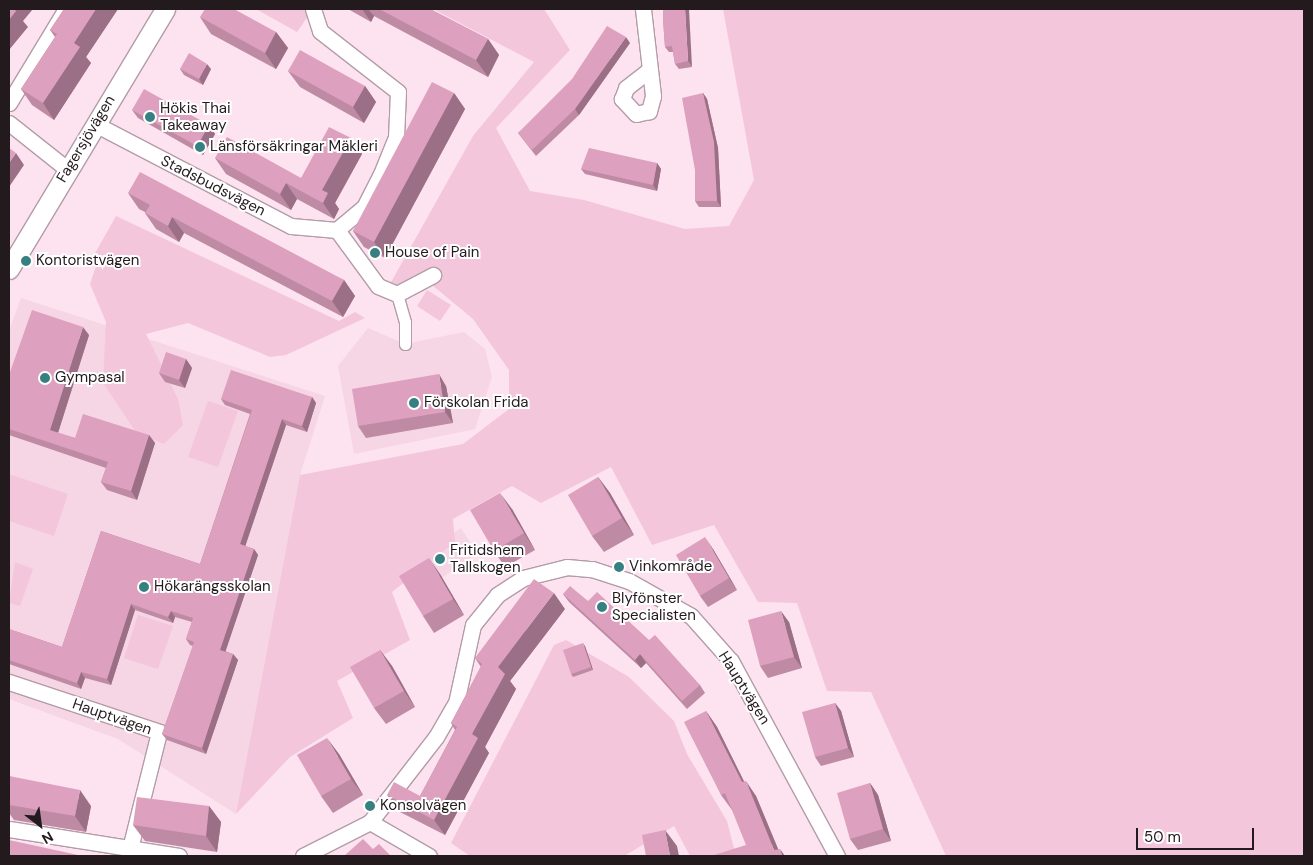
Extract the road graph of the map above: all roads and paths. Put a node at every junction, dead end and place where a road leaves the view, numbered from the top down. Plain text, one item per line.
1 (66, 9) edge
2 (165, 9) edge
3 (643, 9) edge
4 (313, 10) edge
5 (649, 70) dead end
6 (9, 103) edge
7 (9, 124) edge
8 (95, 124) junction
9 (68, 170) junction
10 (337, 230) junction
11 (9, 269) edge
12 (433, 275) dead end
13 (397, 294) junction
14 (405, 344) dead end
15 (9, 682) edge
16 (370, 822) junction
17 (9, 828) edge
18 (130, 848) junction
19 (307, 855) edge
20 (179, 856) edge
21 (428, 856) edge
22 (837, 856) edge

1 - 6 street
2 - 8 street, Fagersjövägen
3 - 5 street
4 - 10 street
7 - 9 street
8 - 9 street, Fagersjövägen
8 - 10 street, Stadsbudsvägen
9 - 11 street, Fagersjövägen
10 - 13 street
12 - 13 street
13 - 14 street
15 - 18 street, Hauptvägen
16 - 19 street, Hauptvägen
16 - 21 street
16 - 22 street, Hauptvägen
17 - 18 street
18 - 20 street

